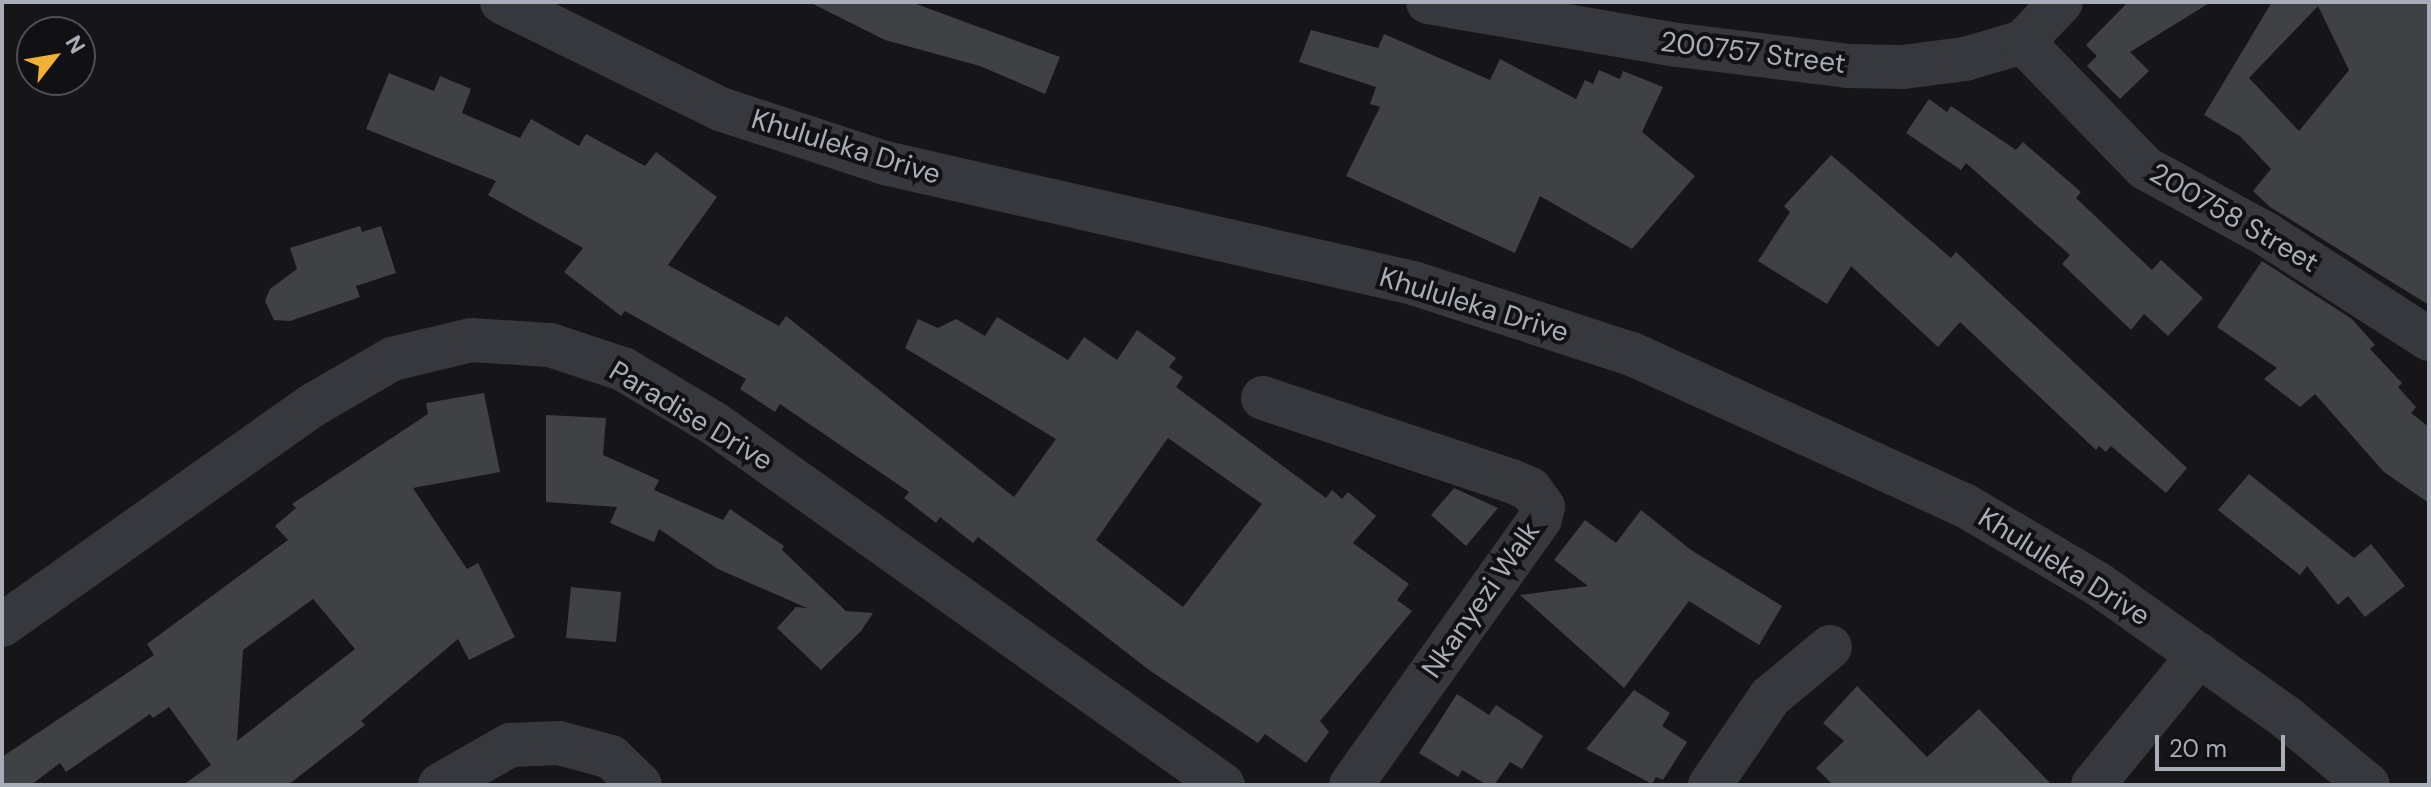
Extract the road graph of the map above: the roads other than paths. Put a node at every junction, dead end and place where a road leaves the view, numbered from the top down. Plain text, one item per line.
1 (502, 2) edge
2 (1428, 2) edge
3 (2061, 2) edge
4 (2023, 42) junction
5 (2429, 339) edge
6 (1263, 398) dead end
7 (2, 625) edge
8 (1830, 647) dead end
9 (2199, 655) junction
10 (440, 785) edge
11 (640, 785) edge
12 (1223, 785) edge
13 (1351, 785) edge
14 (1710, 785) edge
15 (2093, 785) edge
16 (2368, 785) edge

1 - 9 street, Khululeka Drive
2 - 4 street, 200757 Street
3 - 4 street
4 - 5 street, 200758 Street
6 - 13 street, Nkanyezi Walk
7 - 12 street, Paradise Drive
8 - 14 street
9 - 15 street
9 - 16 street, Khululeka Drive
10 - 11 street

